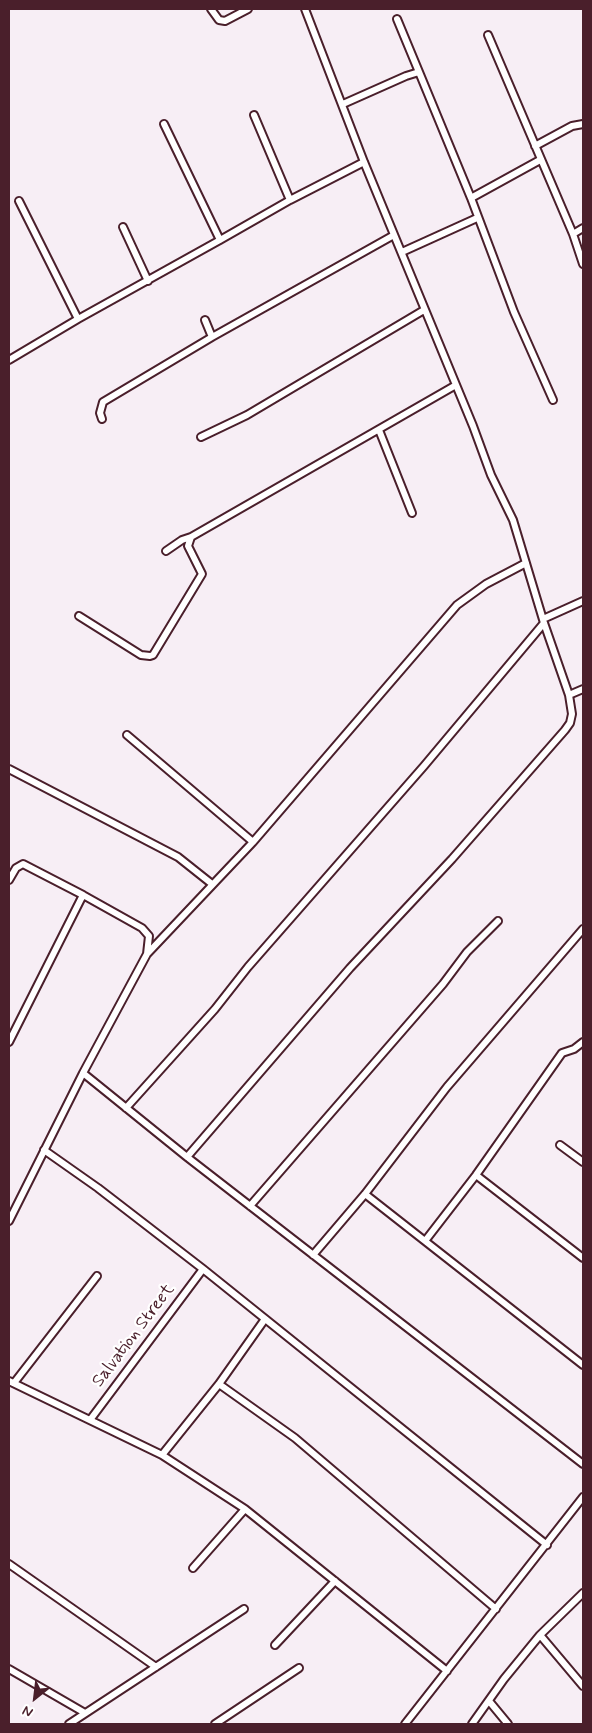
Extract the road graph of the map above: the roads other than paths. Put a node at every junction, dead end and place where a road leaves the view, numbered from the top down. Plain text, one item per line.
1 (211, 9) edge
2 (248, 9) edge
3 (304, 9) edge
4 (397, 18) dead end
5 (488, 35) dead end
6 (419, 72) junction
7 (343, 104) junction
8 (254, 115) dead end
9 (164, 124) dead end
10 (583, 124) edge
11 (535, 146) junction
12 (540, 160) junction
13 (364, 162) junction
14 (471, 198) junction
15 (19, 200) dead end
16 (290, 200) junction
17 (477, 218) junction
18 (123, 227) dead end
19 (583, 228) edge
20 (573, 234) junction
21 (394, 235) junction
22 (220, 240) junction
23 (402, 252) junction
24 (583, 264) edge
25 (148, 281) junction
26 (424, 310) junction
27 (78, 319) junction
28 (205, 320) dead end
29 (212, 337) junction
30 (9, 360) edge
31 (456, 386) junction
32 (553, 400) dead end
33 (102, 419) dead end
34 (379, 430) junction
35 (201, 437) dead end
36 (412, 513) dead end
37 (190, 538) junction
38 (166, 551) dead end
39 (526, 563) junction
40 (583, 601) edge
41 (79, 616) dead end
42 (543, 621) junction
43 (583, 688) edge
44 (569, 695) junction
45 (127, 735) dead end
46 (9, 769) edge
47 (252, 842) junction
48 (9, 880) edge
49 (212, 884) junction
50 (83, 895) junction
51 (498, 921) dead end
52 (583, 929) edge
53 (147, 954) junction
54 (9, 1042) edge
55 (583, 1042) edge
56 (82, 1072) junction
57 (126, 1108) junction
58 (560, 1145) dead end
59 (44, 1150) junction
60 (187, 1157) junction
61 (583, 1162) edge
62 (476, 1175) junction
63 (365, 1194) junction
64 (250, 1206) junction
65 (9, 1221) edge
66 (425, 1241) junction
67 (313, 1255) junction
68 (583, 1258) edge
69 (203, 1270) junction
70 (97, 1276) dead end
71 (265, 1319) junction
72 (583, 1365) edge
73 (11, 1382) edge
74 (219, 1384) junction
75 (90, 1420) junction
76 (162, 1455) junction
77 (583, 1464) edge
78 (583, 1497) edge
79 (245, 1509) junction
80 (547, 1545) junction
81 (9, 1564) edge
82 (193, 1568) dead end
83 (334, 1581) junction
84 (583, 1593) edge
85 (244, 1609) dead end
86 (496, 1610) junction
87 (540, 1635) junction
88 (275, 1645) dead end
89 (156, 1667) junction
90 (299, 1668) dead end
91 (9, 1669) edge
92 (447, 1671) junction
93 (583, 1686) edge
94 (489, 1701) junction
95 (85, 1713) junction
96 (69, 1724) edge
97 (214, 1724) edge
98 (405, 1724) edge
99 (472, 1724) edge
100 (508, 1724) edge

1 - 2 street
3 - 7 street
4 - 6 street
5 - 11 street
6 - 7 street
6 - 14 street
7 - 13 street
8 - 16 street
9 - 22 street
10 - 11 street
11 - 12 street
12 - 14 street
12 - 20 street
13 - 16 street
13 - 21 street
14 - 17 street
15 - 27 street
16 - 22 street
17 - 23 street
17 - 32 street
18 - 25 street
19 - 20 street
20 - 24 street
21 - 23 street
21 - 29 street
22 - 25 street
23 - 26 street
25 - 27 street
26 - 31 street
26 - 35 street
27 - 30 street
28 - 29 street
29 - 33 street
31 - 34 street
31 - 39 street
34 - 36 street
34 - 37 street
37 - 38 street
37 - 41 street
39 - 42 street
39 - 47 street
40 - 42 street
42 - 44 street
42 - 57 street
43 - 44 street
44 - 60 street
45 - 47 street
46 - 49 street
47 - 49 street
48 - 50 street
49 - 53 street
50 - 53 street
50 - 54 street
51 - 64 street
52 - 63 street
53 - 56 street
55 - 62 street
56 - 57 street
56 - 59 street
57 - 60 street
58 - 61 street
59 - 65 street
59 - 69 street
60 - 64 street
62 - 66 street
62 - 68 street
63 - 66 street
63 - 67 street
64 - 67 street
66 - 72 street
67 - 77 street
69 - 71 street
69 - 75 street, Salvation Street
70 - 73 street
71 - 74 street
71 - 80 street
73 - 75 street
74 - 76 street
74 - 86 street
75 - 76 street
76 - 79 street
78 - 80 street
79 - 82 street
79 - 83 street
80 - 86 street
81 - 89 street
83 - 88 street
83 - 92 street
84 - 87 street
85 - 89 street
86 - 92 street
87 - 93 street
87 - 94 street
89 - 95 street
90 - 97 street
91 - 95 street
92 - 98 street
94 - 99 street
94 - 100 street
95 - 96 street

